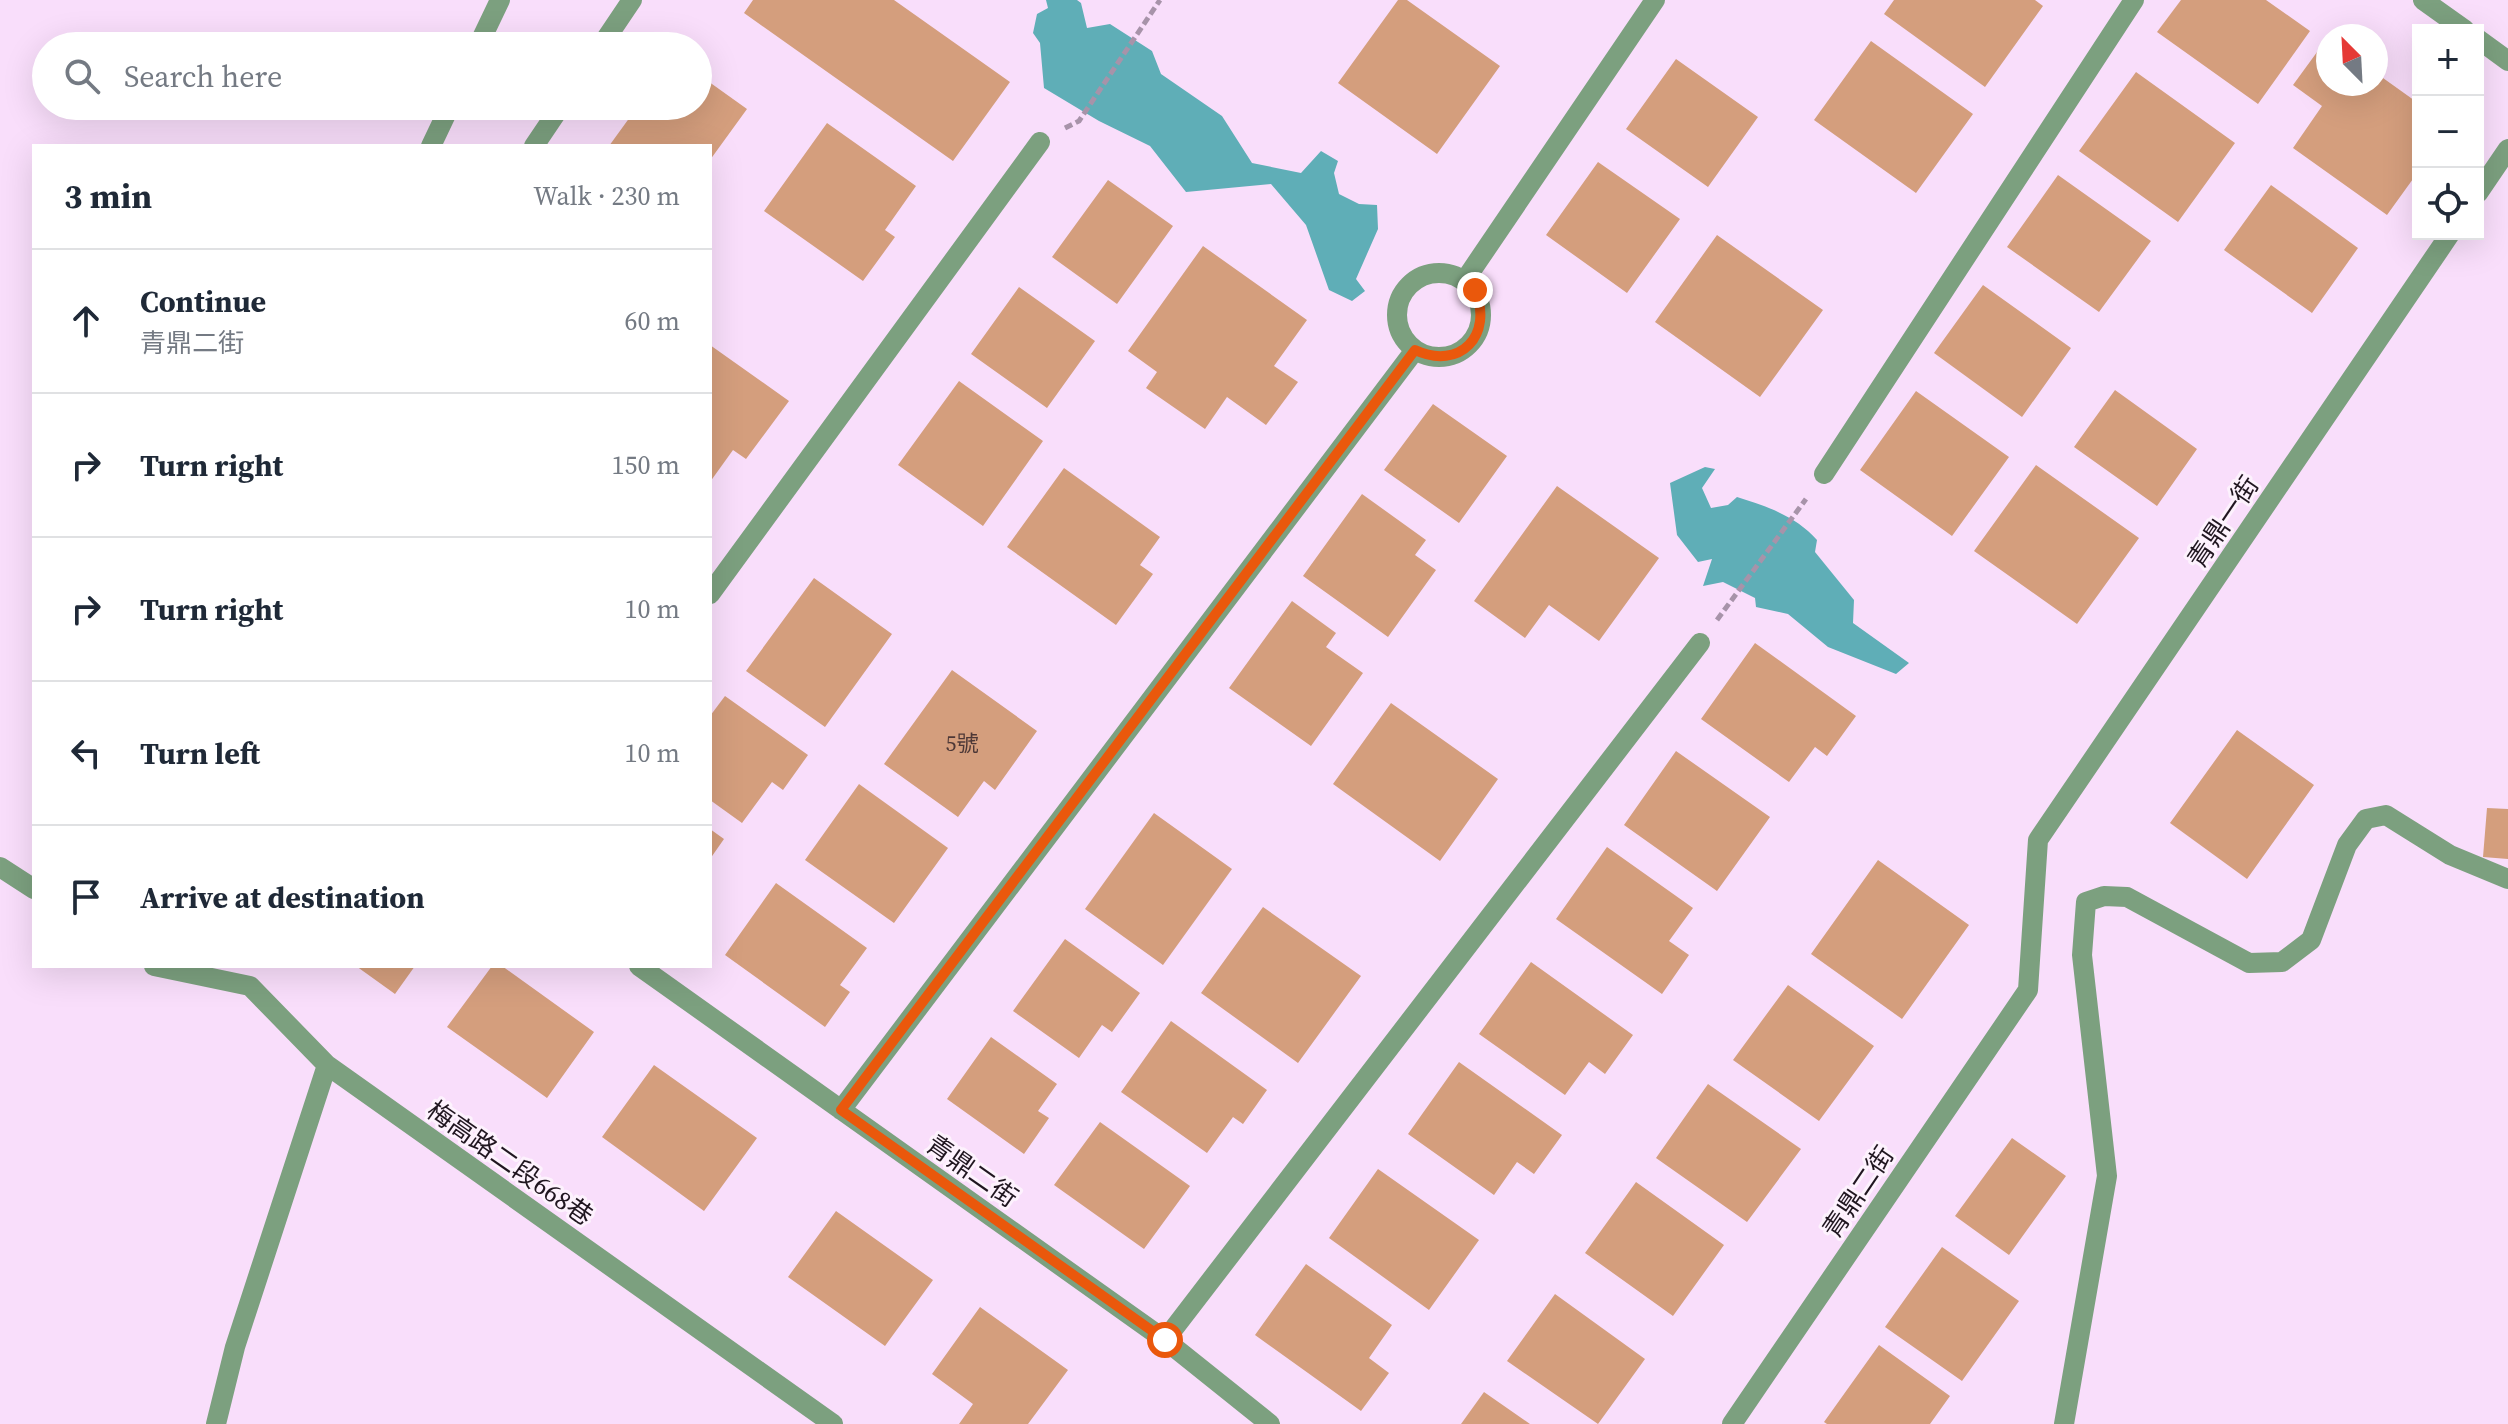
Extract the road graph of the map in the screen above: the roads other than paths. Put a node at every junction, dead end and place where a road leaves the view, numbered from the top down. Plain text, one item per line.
1 (500, 0) edge
2 (632, 0) edge
3 (1655, 0) edge
4 (2134, 0) edge
5 (2423, 0) edge
6 (2457, 24) edge
7 (485, 32) edge
8 (610, 32) edge
9 (2484, 43) edge
10 (2508, 61) edge
11 (443, 120) edge
12 (552, 120) edge
13 (1040, 142) dead end
14 (432, 144) edge
15 (535, 144) edge
16 (2508, 149) edge
17 (2484, 184) edge
18 (2446, 240) edge
19 (1465, 280) junction
20 (1415, 350) junction
21 (1824, 474) dead end
22 (712, 591) edge
23 (1700, 643) dead end
24 (0, 867) edge
25 (2508, 879) edge
26 (32, 888) edge
27 (164, 968) edge
28 (642, 968) edge
29 (2028, 990) joint
30 (327, 1065) junction
31 (841, 1110) junction
32 (1165, 1340) junction
33 (216, 1424) edge
34 (833, 1424) edge
35 (1270, 1424) edge
36 (1732, 1424) edge
37 (2064, 1424) edge

1 - 7 street
2 - 8 street
3 - 19 street
4 - 21 street
5 - 6 street
9 - 10 street
11 - 14 street
12 - 15 street
13 - 22 street
16 - 17 street
18 - 29 street, 青鼎一街
19 - 20 street
19 - 20 street
20 - 31 street
23 - 32 street
24 - 26 street
25 - 37 street
27 - 30 street, 梅高路二段668巷
28 - 31 street, 青鼎二街
29 - 36 street, 青鼎二街
30 - 33 street
30 - 34 street, 梅高路二段668巷
31 - 32 street, 青鼎二街
32 - 35 street, 青鼎二街

